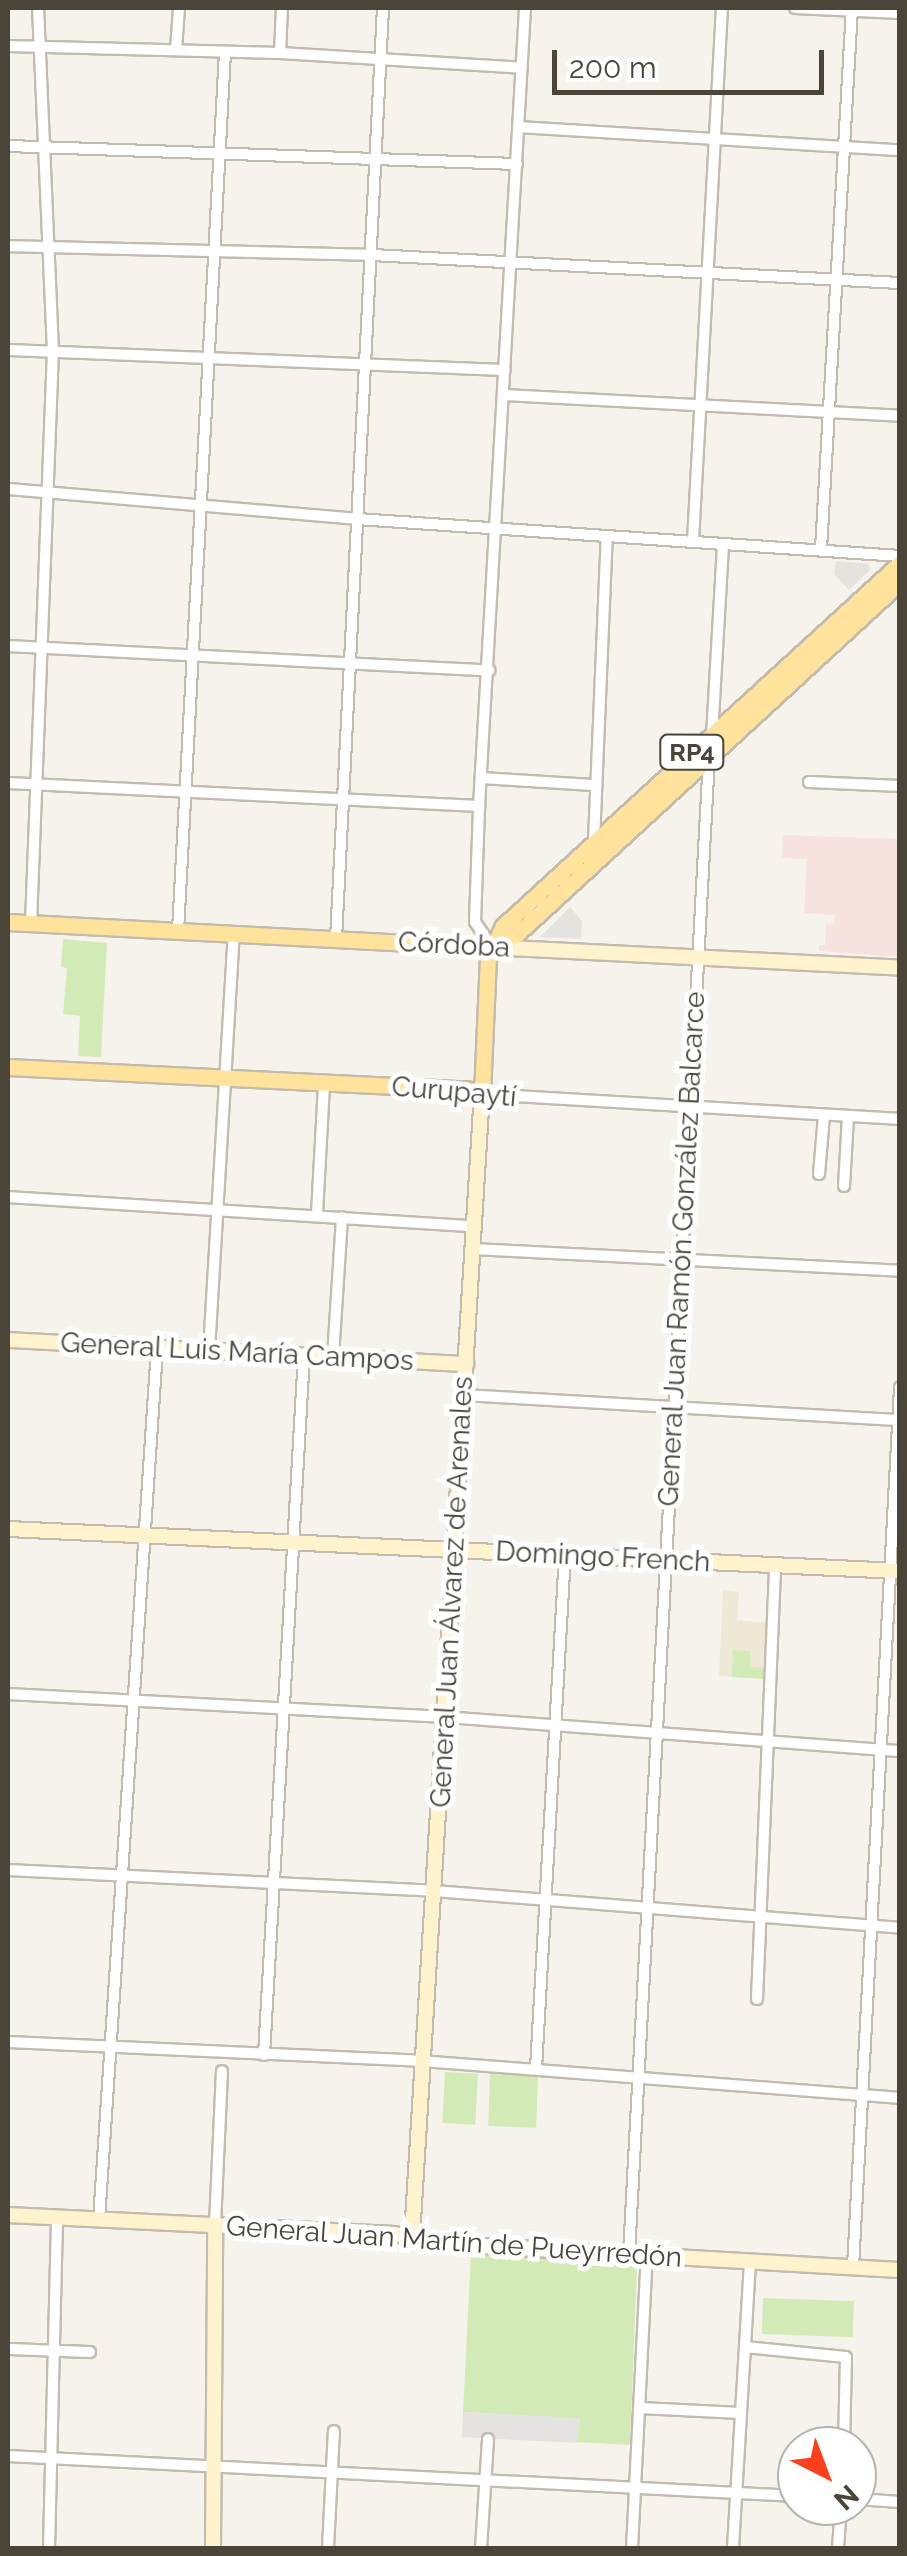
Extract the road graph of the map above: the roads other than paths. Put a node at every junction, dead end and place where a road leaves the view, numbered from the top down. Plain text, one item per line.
1 (38, 8) edge
2 (179, 8) edge
3 (282, 8) edge
4 (384, 8) edge
5 (525, 8) edge
6 (722, 8) edge
7 (795, 8) edge
8 (852, 8) edge
9 (900, 13) edge
10 (8, 46) edge
11 (37, 47) junction
12 (176, 50) junction
13 (226, 52) junction
14 (280, 53) junction
15 (380, 58) junction
16 (522, 68) junction
17 (519, 126) junction
18 (716, 138) junction
19 (8, 146) edge
20 (43, 147) junction
21 (843, 147) junction
22 (900, 150) edge
23 (220, 152) junction
24 (376, 156) junction
25 (517, 164) junction
26 (8, 246) edge
27 (47, 248) junction
28 (215, 252) junction
29 (372, 255) junction
30 (511, 264) junction
31 (708, 273) junction
32 (836, 281) junction
33 (900, 283) edge
34 (8, 350) edge
35 (53, 351) junction
36 (210, 356) junction
37 (366, 361) junction
38 (505, 370) junction
39 (504, 394) junction
40 (700, 407) junction
41 (830, 410) junction
42 (900, 416) edge
43 (8, 489) edge
44 (50, 491) junction
45 (200, 503) junction
46 (357, 519) junction
47 (496, 528) junction
48 (607, 537) junction
49 (694, 541) junction
50 (723, 544) junction
51 (821, 549) junction
52 (900, 559) edge
53 (900, 582) edge
54 (8, 646) edge
55 (42, 648) junction
56 (192, 654) junction
57 (348, 663) junction
58 (489, 670) junction
59 (712, 732) junction
60 (709, 756) junction
61 (481, 778) junction
62 (809, 782) dead end
63 (8, 783) edge
64 (37, 784) junction
65 (593, 785) junction
66 (900, 786) edge
67 (183, 792) junction
68 (344, 802) junction
69 (478, 806) junction
70 (594, 841) junction
71 (8, 922) edge
72 (32, 923) junction
73 (178, 931) junction
74 (234, 934) junction
75 (336, 939) junction
76 (492, 947) junction
77 (698, 958) junction
78 (900, 968) edge
79 (8, 1067) edge
80 (223, 1078) junction
81 (324, 1083) junction
82 (482, 1094) junction
83 (691, 1110) junction
84 (824, 1116) junction
85 (848, 1117) junction
86 (900, 1119) edge
87 (819, 1174) dead end
88 (844, 1186) dead end
89 (8, 1196) edge
90 (216, 1209) junction
91 (317, 1214) junction
92 (342, 1217) junction
93 (475, 1226) junction
94 (473, 1249) junction
95 (680, 1262) junction
96 (900, 1271) edge
97 (8, 1340) edge
98 (157, 1348) junction
99 (209, 1350) junction
100 (304, 1356) junction
101 (333, 1357) junction
102 (466, 1364) junction
103 (900, 1387) edge
104 (464, 1395) junction
105 (672, 1407) junction
106 (898, 1420) edge
107 (8, 1529) edge
108 (145, 1536) junction
109 (296, 1544) junction
110 (455, 1550) junction
111 (565, 1554) junction
112 (665, 1559) junction
113 (775, 1566) junction
114 (895, 1571) edge
115 (8, 1694) edge
116 (132, 1702) junction
117 (284, 1708) junction
118 (445, 1717) junction
119 (556, 1724) junction
120 (657, 1732) junction
121 (768, 1741) junction
122 (882, 1750) junction
123 (900, 1751) edge
124 (8, 1870) edge
125 (122, 1875) junction
126 (275, 1881) junction
127 (433, 1891) junction
128 (545, 1901) junction
129 (647, 1906) junction
130 (760, 1915) junction
131 (872, 1926) junction
132 (900, 1928) edge
133 (757, 2000) dead end
134 (8, 2042) edge
135 (112, 2048) junction
136 (264, 2054) junction
137 (421, 2061) junction
138 (536, 2069) junction
139 (222, 2072) dead end
140 (640, 2077) junction
141 (862, 2095) junction
142 (900, 2098) edge
143 (8, 2215) edge
144 (57, 2218) junction
145 (99, 2220) junction
146 (215, 2225) junction
147 (412, 2237) junction
148 (630, 2254) junction
149 (647, 2256) junction
150 (750, 2262) junction
151 (853, 2267) junction
152 (900, 2270) edge
153 (745, 2348) junction
154 (8, 2349) edge
155 (51, 2350) junction
156 (90, 2352) dead end
157 (640, 2408) junction
158 (741, 2413) junction
159 (844, 2426) edge
160 (334, 2432) dead end
161 (488, 2439) dead end
162 (8, 2456) edge
163 (49, 2458) junction
164 (214, 2466) junction
165 (332, 2472) junction
166 (485, 2480) junction
167 (636, 2489) junction
168 (736, 2494) junction
169 (777, 2495) edge
170 (49, 2548) edge
171 (213, 2548) edge
172 (328, 2548) edge
173 (481, 2548) edge
174 (632, 2548) edge
175 (734, 2548) edge

1 - 11 street
2 - 12 street
3 - 14 street
4 - 15 street
5 - 16 street
6 - 18 street
7 - 8 street
8 - 9 street
8 - 21 street
10 - 11 street
11 - 12 street
11 - 20 street
12 - 13 street
13 - 14 street
13 - 23 street
14 - 15 street
15 - 16 street
15 - 24 street
16 - 17 street
17 - 18 street
17 - 25 street
18 - 21 street
18 - 31 street
19 - 20 street
20 - 23 street
20 - 27 street
21 - 22 street
21 - 32 street
23 - 24 street
23 - 28 street
24 - 25 street
24 - 29 street
25 - 30 street
26 - 27 street
27 - 28 street
27 - 35 street
28 - 29 street
28 - 36 street
29 - 30 street
29 - 37 street
30 - 31 street
30 - 38 street
31 - 32 street
31 - 40 street
32 - 33 street
32 - 41 street
34 - 35 street
35 - 36 street
35 - 44 street
36 - 37 street
36 - 45 street
37 - 38 street
37 - 46 street
38 - 39 street
39 - 40 street
39 - 47 street
40 - 41 street
40 - 49 street
41 - 42 street
41 - 51 street
43 - 44 street
44 - 45 street
44 - 55 street
45 - 46 street
45 - 56 street
46 - 47 street
46 - 57 street
47 - 48 street
47 - 58 street
48 - 49 street
48 - 65 street
49 - 50 street
50 - 51 street
50 - 59 street, General Juan Ramón González Balcarce
51 - 52 street
52 - 59 main road, RP4
53 - 60 main road, RP4
54 - 55 street
55 - 56 street
55 - 64 street
56 - 57 street
56 - 67 street
57 - 58 street
57 - 68 street
58 - 61 street
59 - 60 street, General Juan Ramón González Balcarce
59 - 70 main road, RP4
60 - 76 main road, RP4
60 - 77 street, General Juan Ramón González Balcarce
61 - 65 street
61 - 69 street
62 - 66 street
63 - 64 street
64 - 67 street
64 - 72 street
65 - 70 street
67 - 68 street
67 - 73 street
68 - 69 street
68 - 75 street
69 - 76 street
70 - 76 main road, RP4
71 - 72 main road, Córdoba
72 - 73 main road, Córdoba
73 - 74 main road, Córdoba
74 - 75 main road, Córdoba
74 - 80 street
75 - 76 main road, Córdoba
76 - 77 street, Córdoba
76 - 82 main road, General Juan Álvarez de Arenales
77 - 78 street, Córdoba
77 - 83 street, General Juan Ramón González Balcarce
79 - 80 main road, Curupaytí
80 - 81 main road, Curupaytí
80 - 90 street
81 - 82 main road, Curupaytí
81 - 91 street
82 - 83 street, Curupaytí
82 - 93 street, General Juan Álvarez de Arenales
83 - 84 street, Curupaytí
83 - 95 street, General Juan Ramón González Balcarce
84 - 85 street, Curupaytí
84 - 87 street
85 - 86 street, Curupaytí
85 - 88 street
89 - 90 street
90 - 91 street
90 - 99 street
91 - 92 street
92 - 93 street
92 - 101 street
93 - 94 street, General Juan Álvarez de Arenales
94 - 95 street
94 - 102 street, General Juan Álvarez de Arenales
95 - 96 street
95 - 105 street, General Juan Ramón González Balcarce
97 - 98 street, General Luis María Campos
98 - 99 street, General Luis María Campos
98 - 108 street
99 - 100 street, General Luis María Campos
100 - 101 street, General Luis María Campos
100 - 109 street
101 - 102 street, General Luis María Campos
102 - 104 street, General Juan Álvarez de Arenales
103 - 106 street
104 - 105 street
104 - 110 street, General Juan Álvarez de Arenales
105 - 106 street
105 - 112 street, General Juan Ramón González Balcarce
106 - 114 street
107 - 108 street, Domingo French
108 - 109 street, Domingo French
108 - 116 street
109 - 110 street, Domingo French
109 - 117 street
110 - 111 street, Domingo French
110 - 118 street, General Juan Álvarez de Arenales
111 - 112 street, Domingo French
111 - 119 street
112 - 113 street, Domingo French
112 - 120 street, General Juan Ramón González Balcarce
113 - 114 street, Domingo French
113 - 121 street
114 - 122 street
115 - 116 street
116 - 117 street
116 - 125 street
117 - 118 street
117 - 126 street
118 - 119 street
118 - 127 street, General Juan Álvarez de Arenales
119 - 120 street
119 - 128 street
120 - 121 street
120 - 129 street, General Juan Ramón González Balcarce
121 - 122 street
121 - 130 street
122 - 123 street
122 - 131 street
124 - 125 street
125 - 126 street
125 - 135 street
126 - 127 street
126 - 136 street
127 - 128 street
127 - 137 street, General Juan Álvarez de Arenales
128 - 129 street
128 - 138 street
129 - 130 street
129 - 140 street, General Juan Ramón González Balcarce
130 - 131 street
130 - 133 street
131 - 132 street
131 - 141 street
134 - 135 street
135 - 136 street
135 - 145 street
136 - 137 street
137 - 138 street
137 - 147 street, General Juan Álvarez de Arenales
138 - 140 street
139 - 146 street
140 - 141 street
140 - 148 street, General Juan Ramón González Balcarce
141 - 142 street
141 - 151 street
143 - 144 street, General Juan Martín de Pueyrredón
144 - 145 street, General Juan Martín de Pueyrredón
144 - 155 street
145 - 146 street, General Juan Martín de Pueyrredón
146 - 147 street, General Juan Martín de Pueyrredón
146 - 164 street
147 - 148 street, General Juan Martín de Pueyrredón
148 - 149 street, General Juan Martín de Pueyrredón
149 - 150 street, General Juan Martín de Pueyrredón
149 - 157 street
150 - 151 street, General Juan Martín de Pueyrredón
150 - 153 street
151 - 152 street, General Juan Martín de Pueyrredón
153 - 158 street
153 - 159 street
154 - 155 street
155 - 156 street
155 - 163 street
157 - 158 street
157 - 167 street
158 - 168 street
160 - 165 street
161 - 166 street
162 - 163 street
163 - 164 street
163 - 170 street
164 - 165 street
164 - 171 street
165 - 166 street
165 - 172 street
166 - 167 street
166 - 173 street
167 - 168 street
167 - 174 street
168 - 169 street
168 - 175 street

